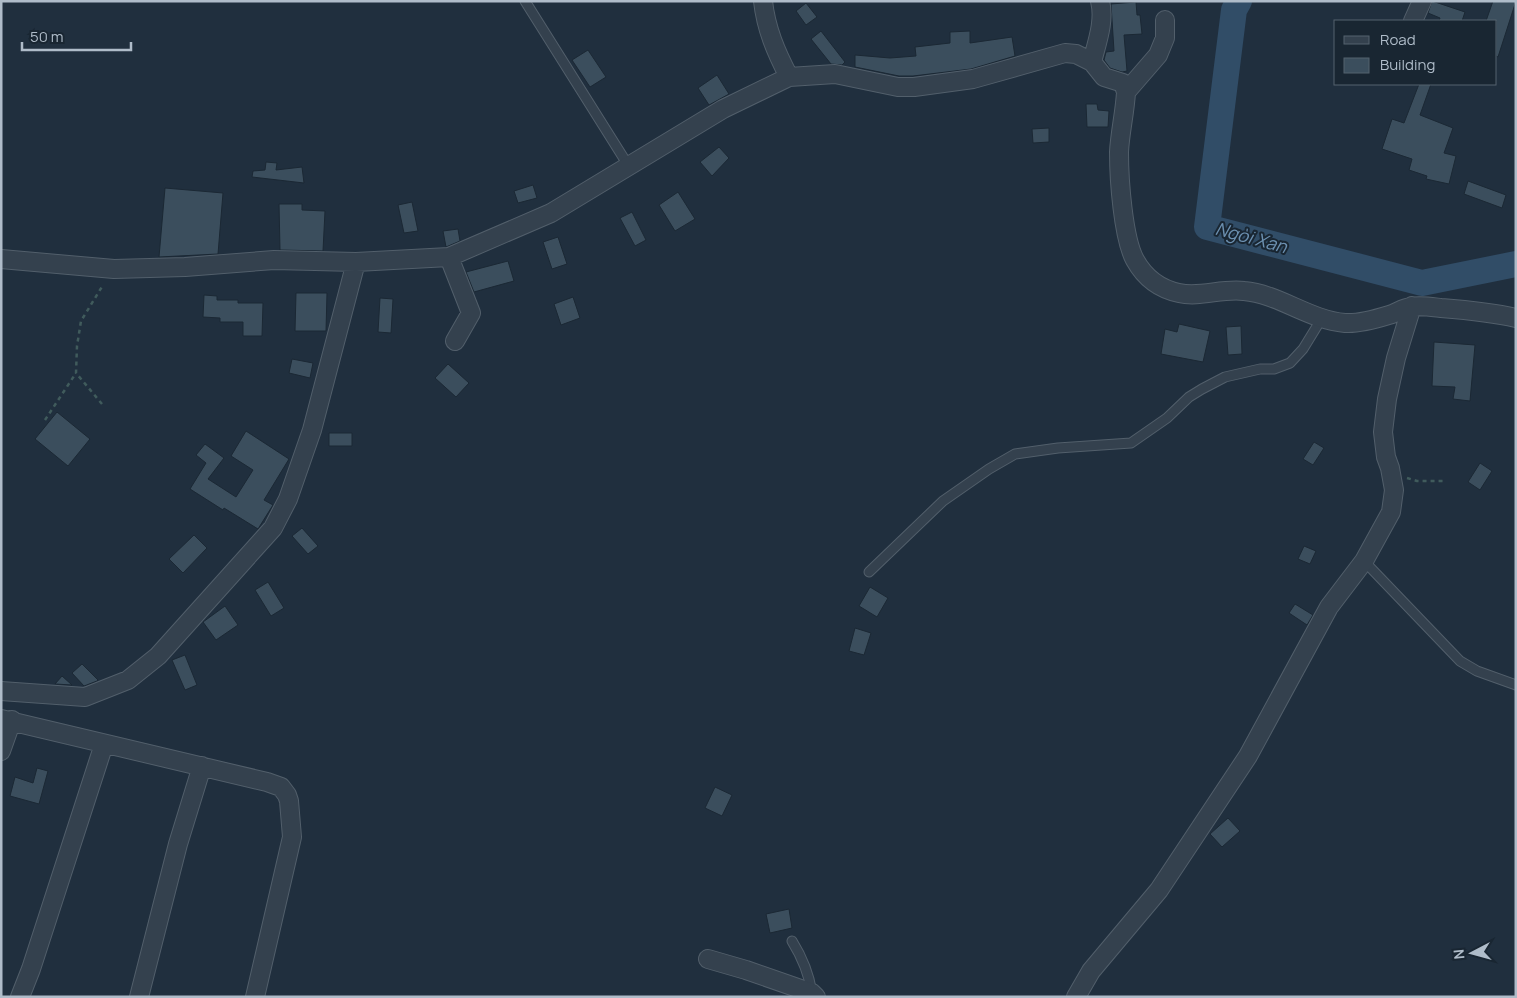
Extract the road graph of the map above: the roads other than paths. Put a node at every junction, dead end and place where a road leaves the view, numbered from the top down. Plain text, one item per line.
1 (525, 1) edge
2 (763, 1) edge
3 (1100, 1) edge
4 (1422, 1) edge
5 (1165, 20) dead end
6 (1413, 20) edge
7 (1092, 62) junction
8 (789, 77) junction
9 (1126, 92) junction
10 (628, 165) junction
11 (450, 257) junction
12 (1, 259) edge
13 (356, 262) junction
14 (1412, 306) junction
15 (1322, 318) junction
16 (1516, 318) edge
17 (455, 341) dead end
18 (1364, 562) junction
19 (868, 572) dead end
20 (1516, 684) edge
21 (1, 691) edge
22 (7, 719) edge
23 (104, 744) junction
24 (1, 751) edge
25 (202, 766) junction
26 (792, 941) dead end
27 (708, 959) dead end
28 (814, 995) edge
29 (20, 997) edge
30 (139, 997) edge
31 (256, 997) edge
32 (1076, 997) edge

1 - 10 lane
2 - 8 street
3 - 7 street
4 - 6 street
5 - 9 street
7 - 8 street
7 - 9 street
8 - 10 street
9 - 15 street
10 - 11 street
11 - 13 street
11 - 17 street
12 - 13 street
13 - 21 street
14 - 15 street
14 - 16 street
14 - 18 street
15 - 19 lane
18 - 20 lane
18 - 32 street
22 - 23 street
22 - 24 street
23 - 25 street
23 - 29 street
25 - 30 street
25 - 31 street
26 - 28 lane
27 - 28 street

